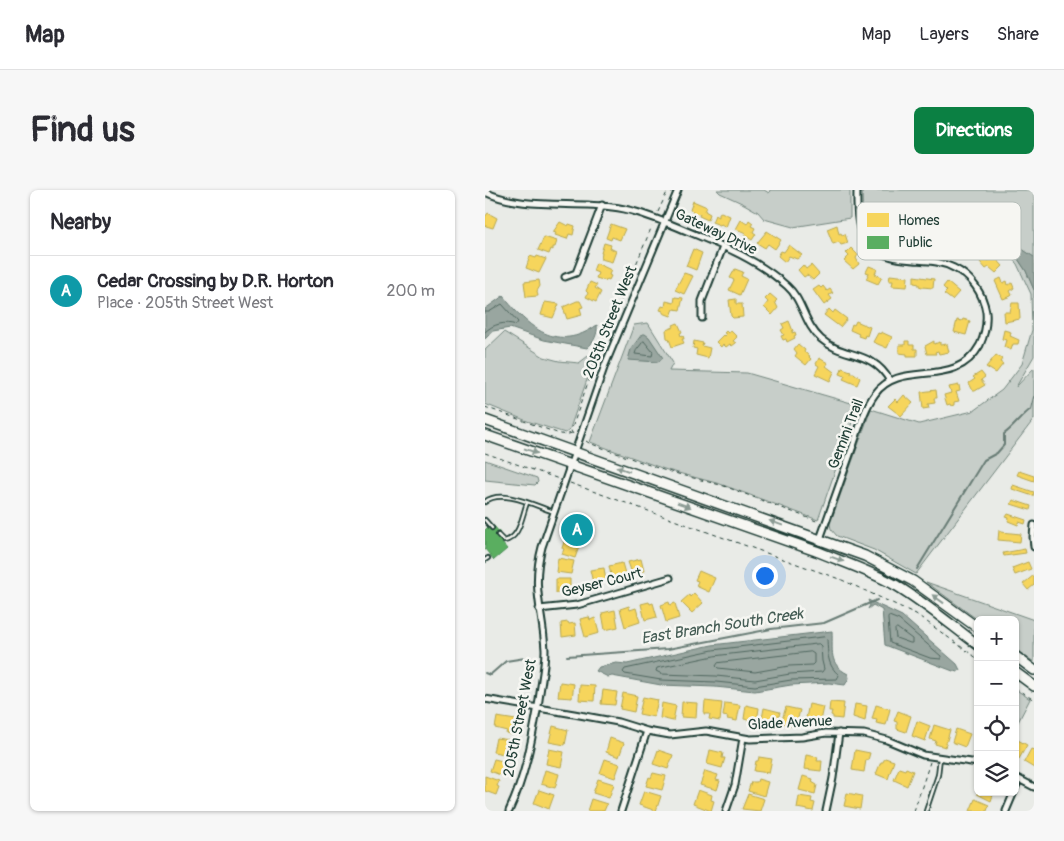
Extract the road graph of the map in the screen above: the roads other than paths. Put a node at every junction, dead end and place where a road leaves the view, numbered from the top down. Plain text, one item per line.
1 (678, 190) edge
2 (485, 192) edge
3 (602, 206) junction
4 (665, 222) junction
5 (723, 247) junction
6 (921, 260) edge
7 (565, 277) dead end
8 (702, 318) dead end
9 (890, 381) junction
10 (485, 420) edge
11 (485, 434) edge
12 (575, 452) junction
13 (571, 465) junction
14 (485, 502) edge
15 (527, 503) junction
16 (554, 512) junction
17 (485, 520) edge
18 (1034, 525) edge
19 (492, 528) dead end
20 (498, 535) dead end
21 (820, 539) junction
22 (1034, 547) edge
23 (670, 578) dead end
24 (539, 609) junction
25 (974, 625) edge
26 (974, 641) edge
27 (1019, 659) edge
28 (1034, 670) edge
29 (1019, 675) edge
30 (1034, 686) edge
31 (485, 699) edge
32 (537, 709) junction
33 (647, 731) junction
34 (839, 732) junction
35 (743, 738) junction
36 (940, 758) junction
37 (974, 762) edge
38 (1019, 779) edge
39 (1034, 787) edge
40 (1012, 796) edge
41 (509, 811) edge
42 (621, 811) edge
43 (726, 811) edge
44 (826, 811) edge
45 (926, 811) edge
46 (1005, 811) edge

1 - 4 street, 205th Street West
2 - 3 street, Gateway Drive
3 - 4 street, Gateway Drive
3 - 7 street
4 - 5 street, Gateway Drive
4 - 12 street, 205th Street West
5 - 8 street
5 - 9 street, Gateway Drive
6 - 9 street, Gemini Trail
9 - 21 street, Gemini Trail
10 - 12 main road
11 -> 13 main road
12 - 13 street, 205th Street West
21 -> 12 main road
13 - 16 street, 205th Street West
13 -> 26 main road
14 - 15 lane
15 - 16 lane
15 - 20 lane
16 - 24 street, 205th Street West
17 - 19 lane
18 - 22 street
25 -> 21 main road
23 - 24 street, Geyser Court
24 - 32 street, 205th Street West
27 - 28 main road
29 - 30 main road
31 - 32 street, Glade Avenue
32 - 33 street, Glade Avenue
32 - 41 street, 205th Street West
33 - 35 street, Glade Avenue
33 - 42 street
34 - 35 street, Glade Avenue
34 - 36 street, Glade Avenue
34 - 44 street
35 - 43 street
36 - 37 street, Glade Avenue
36 - 45 lane
38 - 39 street
40 - 46 street

